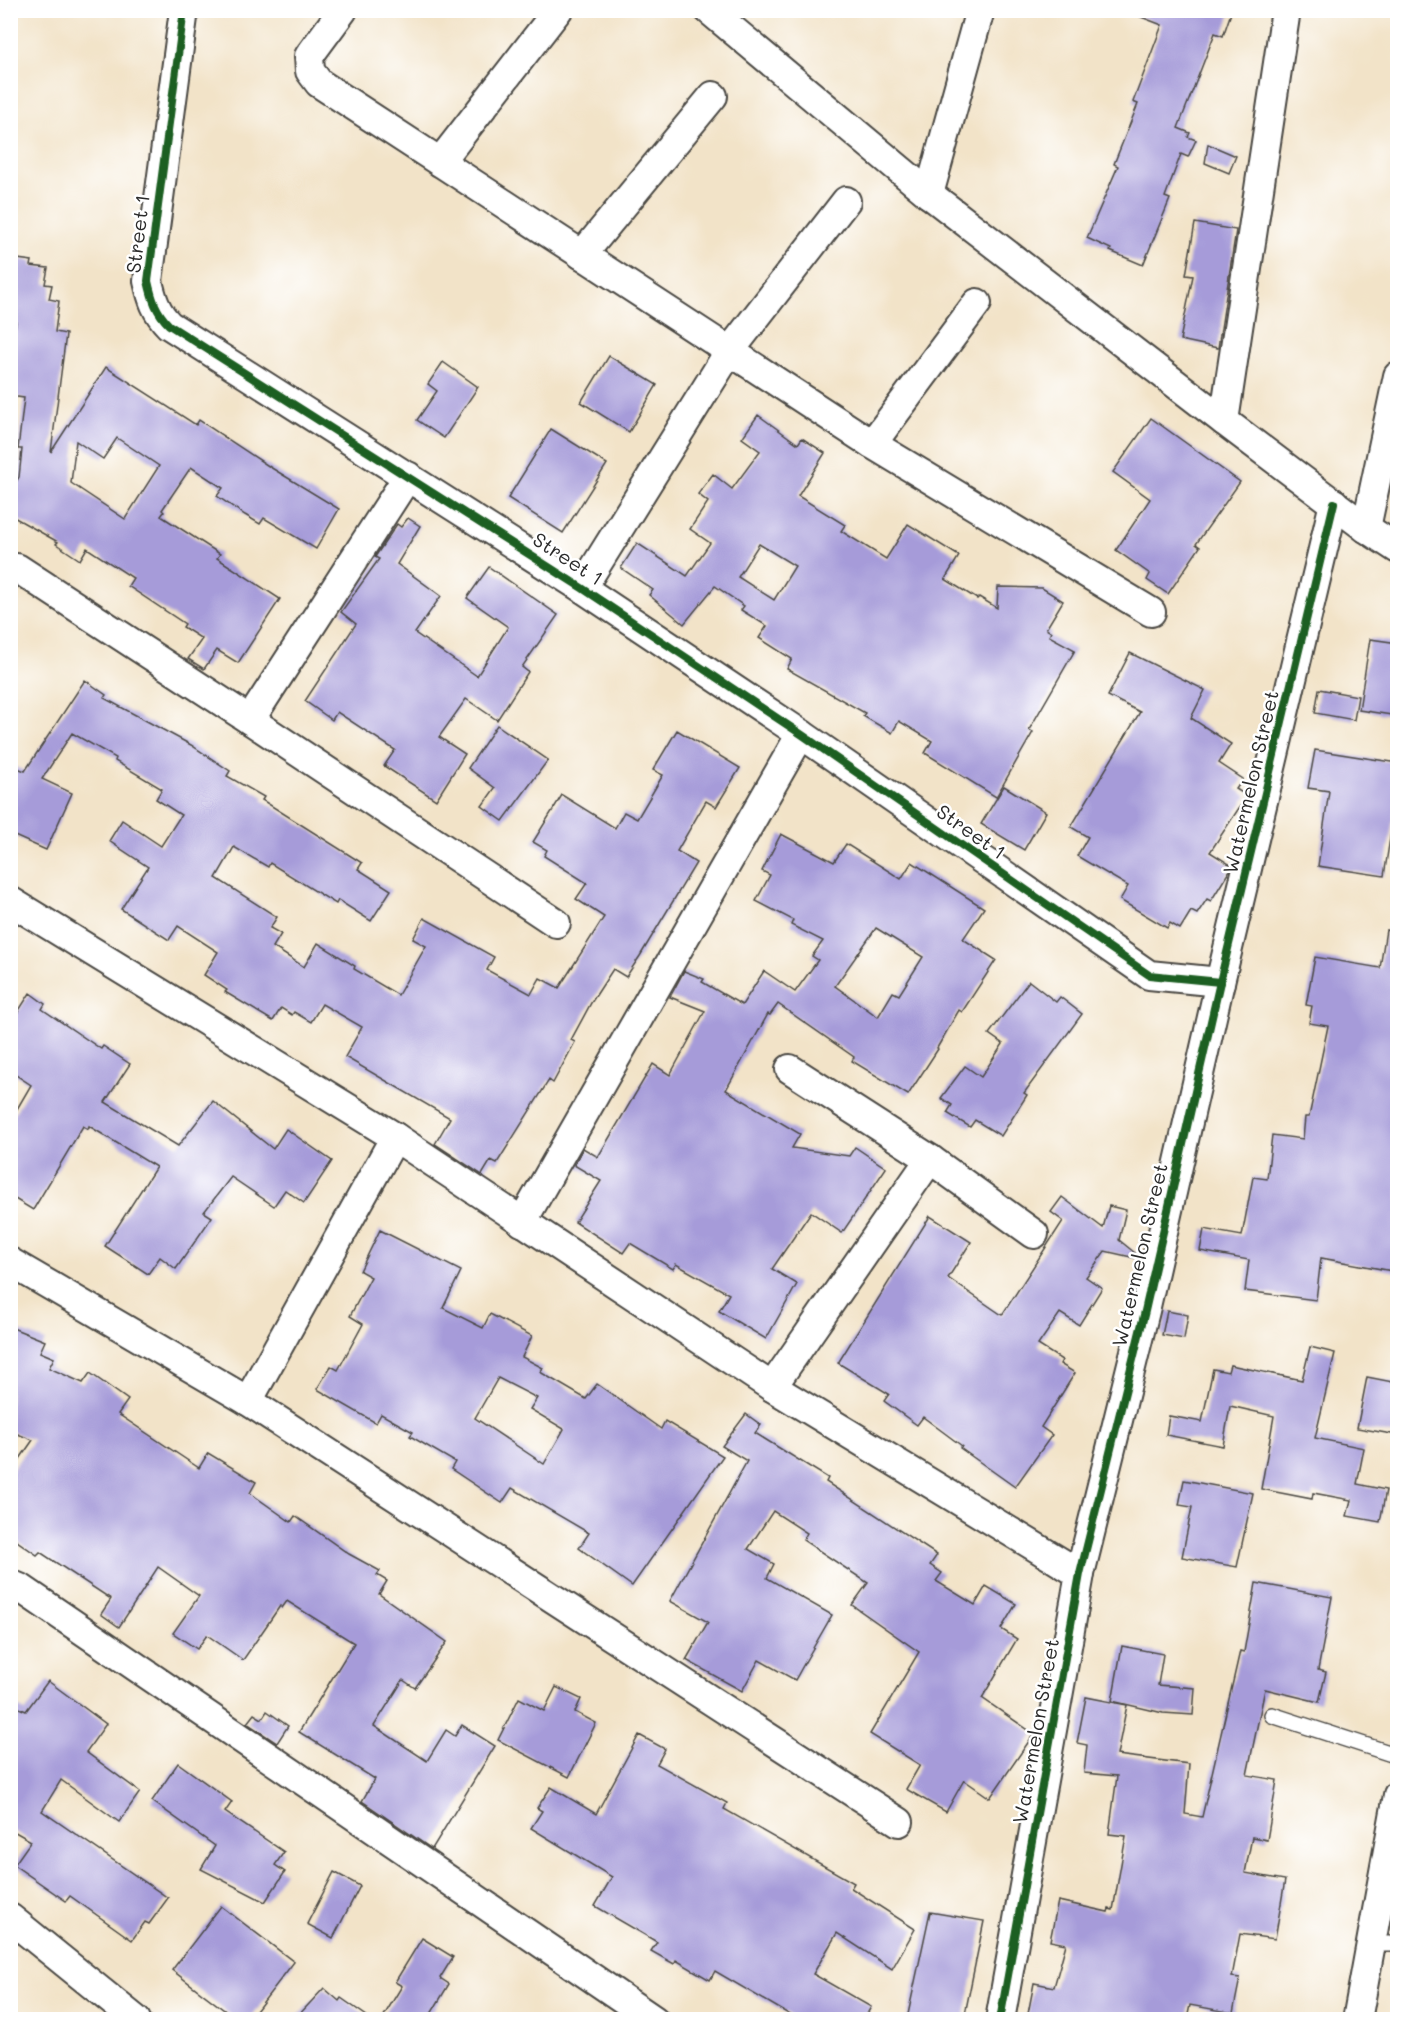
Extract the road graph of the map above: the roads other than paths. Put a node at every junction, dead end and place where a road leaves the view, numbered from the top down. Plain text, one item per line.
1 (184, 10) edge
2 (343, 10) edge
3 (558, 10) edge
4 (709, 10) edge
5 (980, 10) edge
6 (1286, 10) edge
7 (713, 96) dead end
8 (440, 162) junction
9 (929, 194) junction
10 (846, 201) dead end
11 (582, 255) junction
12 (977, 303) dead end
13 (729, 352) junction
14 (1398, 376) edge
15 (1224, 422) junction
16 (872, 444) junction
17 (408, 476) junction
18 (1334, 503) junction
19 (1366, 528) junction
20 (1398, 549) edge
21 (10, 568) edge
22 (582, 588) junction
23 (1150, 612) dead end
24 (250, 720) junction
25 (801, 734) junction
26 (10, 901) edge
27 (556, 923) dead end
28 (1220, 982) junction
29 (790, 1069) dead end
30 (395, 1137) junction
31 (930, 1159) junction
32 (522, 1222) junction
33 (1034, 1234) dead end
34 (10, 1262) edge
35 (772, 1387) junction
36 (248, 1401) junction
37 (1080, 1574) junction
38 (10, 1584) edge
39 (1272, 1715) dead end
40 (1398, 1756) edge
41 (1398, 1795) edge
42 (899, 1822) dead end
43 (10, 1918) edge
44 (1384, 1944) edge
45 (136, 2019) edge
46 (654, 2019) edge
47 (1000, 2019) edge
48 (1357, 2019) edge

1 - 17 street, Street 1
2 - 8 street
3 - 8 street
4 - 9 street
5 - 9 street
6 - 15 street
7 - 11 street
8 - 11 street
9 - 15 street
10 - 13 street
11 - 13 street
12 - 16 street
13 - 16 street
13 - 22 street
14 - 19 street
15 - 18 street
16 - 23 street
17 - 22 street, Street 1
17 - 24 street
18 - 19 street
18 - 28 street, Watermelon Street
19 - 20 street
21 - 24 street
22 - 25 street, Street 1
24 - 27 street
25 - 28 street, Street 1
25 - 32 street
26 - 30 street
28 - 37 street, Watermelon Street
29 - 31 street
30 - 32 street
30 - 36 street
31 - 33 street
31 - 35 street
32 - 35 street
34 - 36 street
35 - 37 street
36 - 42 street
37 - 47 street, Watermelon Street
38 - 46 street
39 - 40 lane
41 - 44 street
43 - 45 street
44 - 48 street

